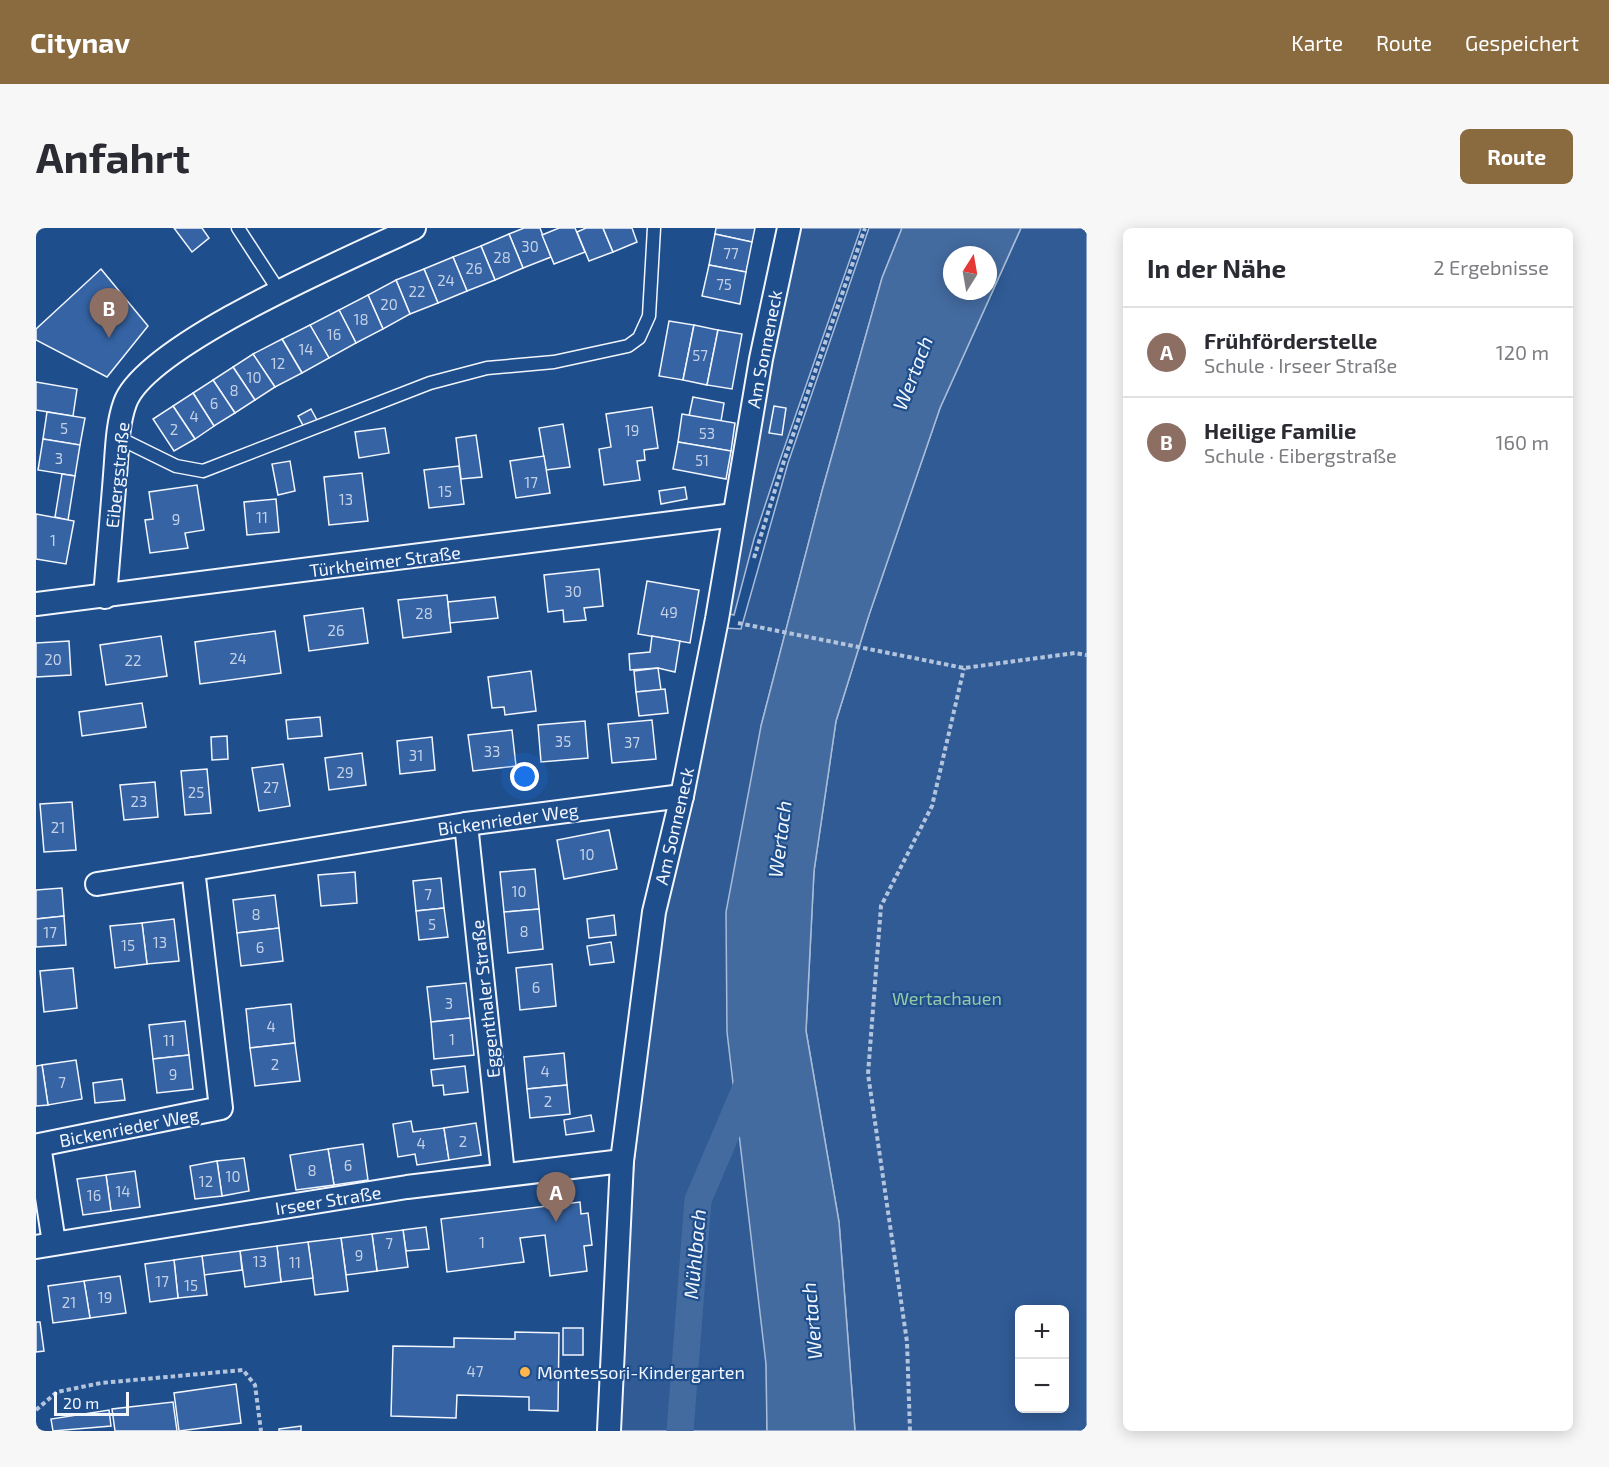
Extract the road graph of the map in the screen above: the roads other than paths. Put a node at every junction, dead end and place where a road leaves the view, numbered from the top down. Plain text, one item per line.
1 (238, 228) edge
2 (414, 228) edge
3 (654, 228) edge
4 (789, 228) edge
5 (279, 291) junction
6 (118, 438) junction
7 (734, 515) junction
8 (105, 597) junction
9 (36, 604) edge
10 (682, 796) junction
11 (466, 824) junction
12 (193, 869) junction
13 (97, 884) dead end
14 (622, 1161) junction
15 (503, 1174) junction
16 (45, 1245) edge
17 (609, 1431) edge

1 - 5 lane
2 - 5 street, Eibergstraße
3 - 6 lane
4 - 7 street, Am Sonneneck
5 - 6 street, Eibergstraße
6 - 8 street, Eibergstraße
7 - 8 street, Türkheimer Straße
7 - 10 street, Am Sonneneck
8 - 9 street, Türkheimer Straße
10 - 11 street, Bickenrieder Weg
10 - 14 street, Am Sonneneck
11 - 12 street, Bickenrieder Weg
11 - 15 street, Eggenthaler Straße
12 - 13 street, Bickenrieder Weg
12 - 16 street, Bickenrieder Weg
14 - 15 street, Irseer Straße
14 - 17 street, Am Sonneneck
15 - 16 street, Irseer Straße

